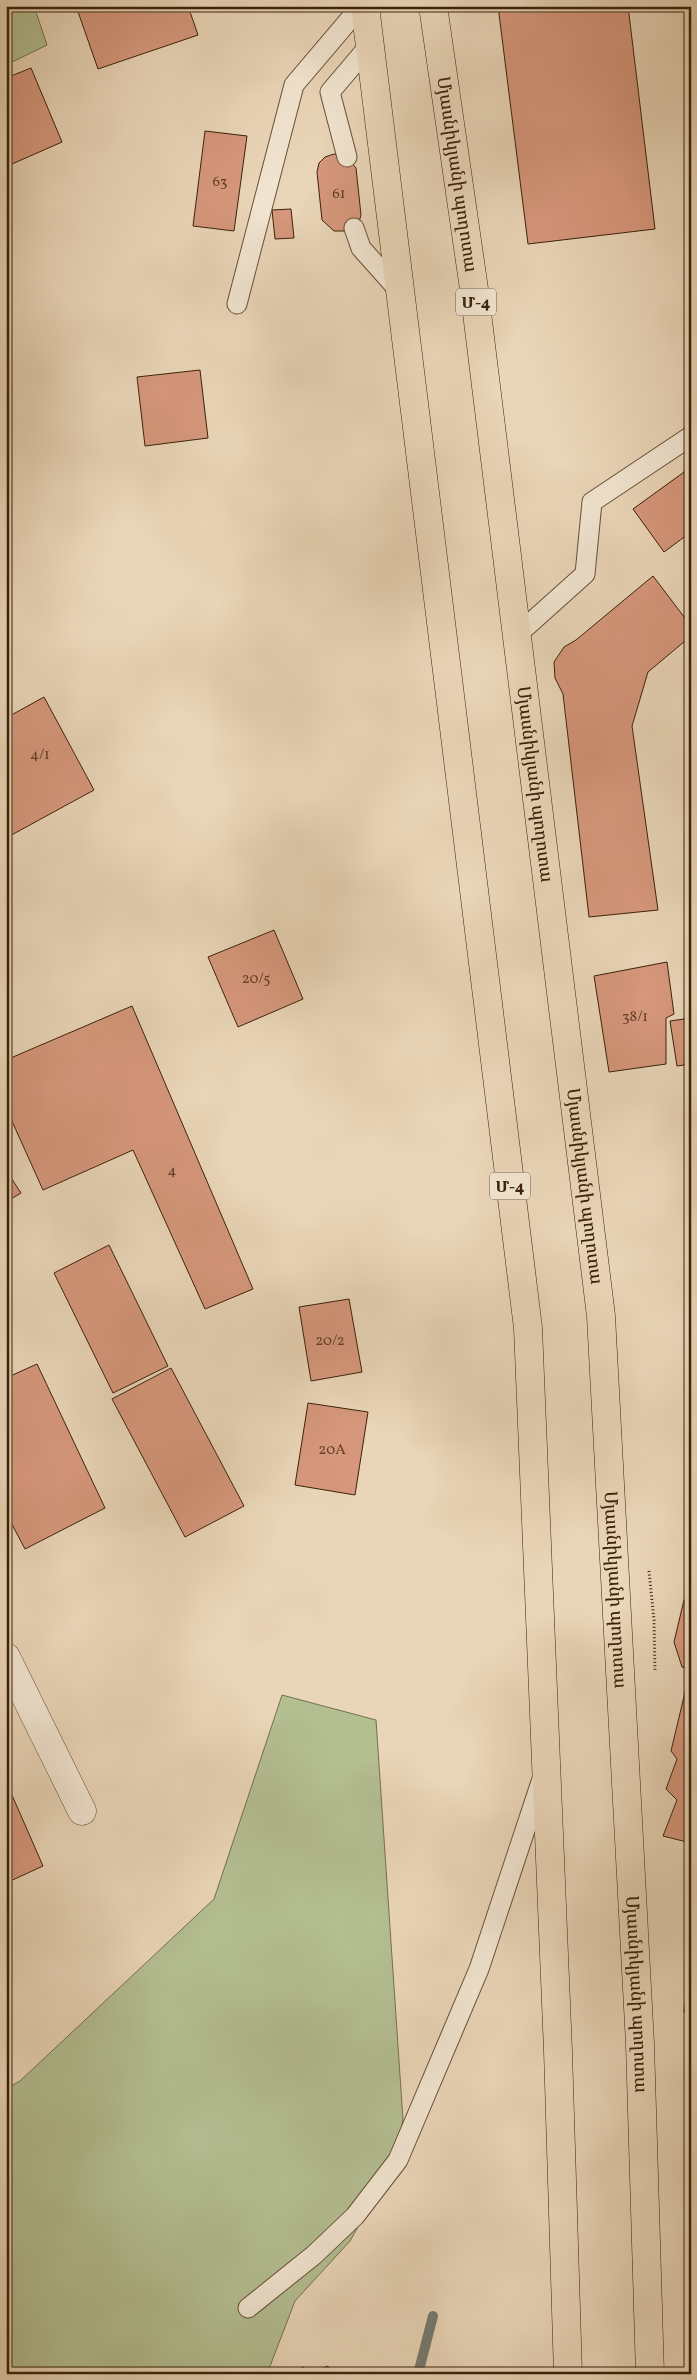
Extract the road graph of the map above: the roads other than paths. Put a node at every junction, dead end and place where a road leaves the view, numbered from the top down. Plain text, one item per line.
1 (363, 6) edge
2 (433, 6) edge
3 (369, 46) junction
4 (347, 157) dead end
5 (354, 228) dead end
6 (402, 294) junction
7 (237, 304) dead end
8 (691, 436) edge
9 (518, 635) junction
10 (6, 1657) edge
11 (545, 1770) junction
12 (82, 1811) dead end
13 (248, 2308) dead end
14 (568, 2374) edge
15 (650, 2374) edge

1 - 3 highway, Մ-4
1 - 7 lane
2 - 9 highway, Մյասնիկյանի պողոտա / Մ-4
3 - 4 lane
3 - 6 highway, Մ-4
5 - 6 lane
6 - 11 highway, Մ-4
8 - 9 lane
9 - 15 highway, Մյասնիկյանի պողոտա / Մ-4
10 - 12 street
11 - 13 lane
11 - 14 highway, Մ-4

